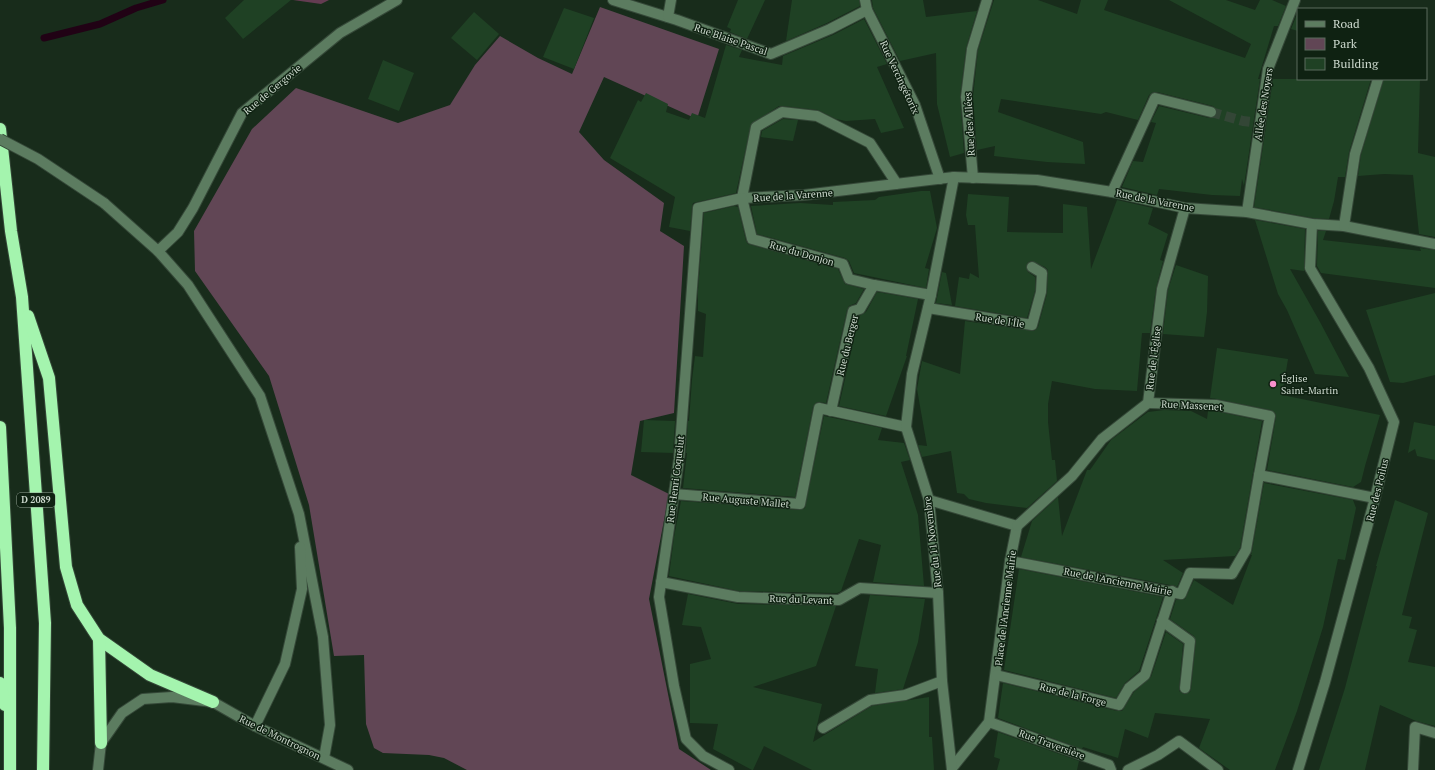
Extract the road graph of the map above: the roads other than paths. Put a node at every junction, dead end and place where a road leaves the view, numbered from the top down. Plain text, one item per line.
1 (397, 0) edge
2 (612, 0) edge
3 (671, 0) edge
4 (987, 0) edge
5 (1295, 0) edge
6 (866, 5) edge
7 (668, 17) junction
8 (1378, 80) edge
9 (1211, 112) tunnel mouth
10 (0, 129) edge
11 (0, 139) edge
12 (954, 177) junction
13 (973, 178) junction
14 (940, 179) junction
15 (897, 184) junction
16 (1112, 192) junction
17 (742, 198) junction
18 (1185, 208) junction
19 (1248, 212) junction
20 (1312, 224) junction
21 (1344, 226) junction
22 (1435, 244) edge
23 (158, 251) junction
24 (1032, 267) dead end
25 (874, 285) junction
26 (931, 295) junction
27 (22, 297) junction
28 (928, 308) junction
29 (1148, 403) junction
30 (832, 411) junction
31 (0, 427) edge
32 (906, 427) junction
33 (1259, 475) junction
34 (674, 494) junction
35 (1375, 498) junction
36 (929, 500) junction
37 (299, 514) junction
38 (1017, 526) junction
39 (1010, 561) junction
40 (661, 582) junction
41 (1172, 591) junction
42 (938, 593) junction
43 (1162, 621) junction
44 (98, 639) junction
45 (996, 675) junction
46 (942, 681) junction
47 (0, 683) edge
48 (1185, 688) dead end
49 (213, 702) junction
50 (989, 722) junction
51 (10, 726) junction
52 (255, 726) junction
53 (823, 728) dead end
54 (1435, 733) edge
55 (101, 743) junction
56 (324, 758) junction
57 (952, 769) edge
58 (10, 770) edge
59 (43, 770) edge
60 (98, 770) edge
61 (348, 770) edge
62 (729, 770) edge
63 (1111, 770) edge
64 (1128, 770) edge
65 (1218, 770) edge
66 (1298, 770) edge
67 (1413, 770) edge

1 - 23 street, Rue de Gergovie
2 - 7 street, Rue Blaise Pascal
3 - 7 street
4 - 13 street, Rue des Allées
5 - 19 street, Allée des Noyers
6 - 7 street, Rue Blaise Pascal
6 - 14 street, Rue Vercingétorix
8 - 21 street
9 - 16 street
10 - 27 highway, D 2089
11 - 23 street, bridge
12 - 13 street, Rue de la Varenne
12 - 14 street, Rue de la Varenne
12 - 26 street, Rue du 11 Novembre
13 - 16 street, Rue de la Varenne
14 - 15 street, Rue de la Varenne
15 - 17 street, Rue de la Varenne
15 - 17 street, Rue de la Varenne
16 - 18 street, Rue de la Varenne
17 - 25 street, Rue du Donjon
17 - 34 street, Rue Henri Coquelut
18 - 19 street, Rue de la Varenne
18 - 29 street, Rue de l'Église
19 - 20 street, Rue de la Varenne
20 - 21 street, Rue de la Varenne
20 - 35 street, Rue des Poilus
21 - 22 street, Rue de la Varenne
23 - 37 street
24 - 28 street, Rue de l'Île
25 - 26 street, Rue du Donjon
25 - 30 street, Rue du Berger
26 - 28 street, Rue du 11 Novembre
27 - 44 highway
27 - 59 highway, D 2089
28 - 32 street, Rue du 11 Novembre
29 - 33 street, Rue Massenet
29 - 38 street, Rue de l'Église
30 - 32 street, Rue Auguste Mallet
30 - 34 street, Rue Auguste Mallet
31 - 51 highway, D 2089
32 - 36 street, Rue du 11 Novembre
33 - 35 street
33 - 41 street, Rue de l'Ancienne Mairie
34 - 40 street, Rue Henri Coquelut
35 - 66 street, Rue des Poilus
36 - 38 street
36 - 42 street, Rue du 11 Novembre
37 - 52 street
37 - 56 street
38 - 39 street, Place de l'Ancienne Mairie
39 - 41 street, Rue de l'Ancienne Mairie
39 - 45 street, Place de l'Ancienne Mairie
40 - 42 street, Rue du Levant
40 - 62 street, Rue Henri Coquelut
41 - 43 street, Rue de la Forge
42 - 46 street, Rue du 11 Novembre
43 - 45 street, Rue de la Forge
43 - 48 street
44 - 49 highway
44 - 55 highway
45 - 50 street, Place de l'Ancienne Mairie
46 - 53 street
46 - 57 street, Rue du 11 Novembre
47 - 51 highway
49 - 52 street, Rue de Montrognon
49 - 55 street
50 - 57 street
50 - 63 street, Rue Traversière
51 - 58 highway, D 2089
52 - 56 street, Rue de Montrognon
54 - 67 street
55 - 60 street
56 - 61 street, Rue de Montrognon
64 - 65 street

